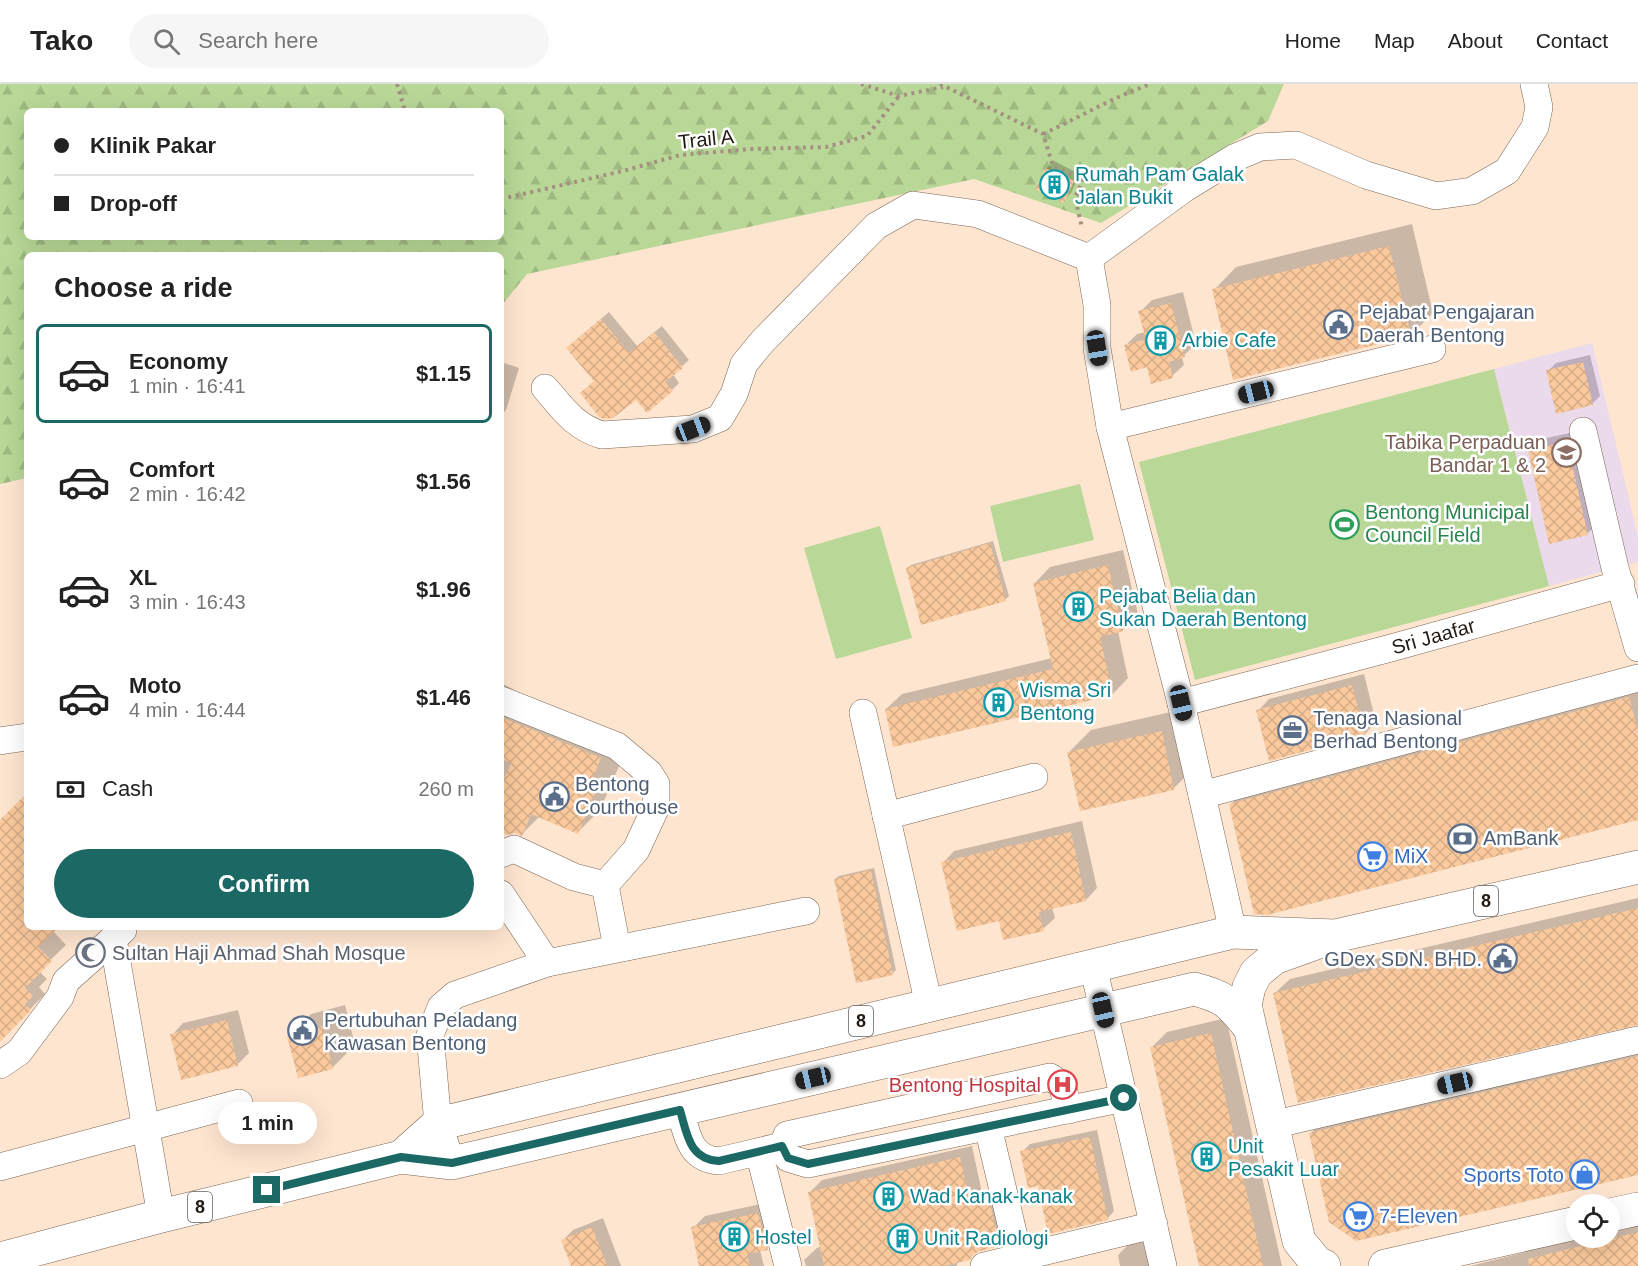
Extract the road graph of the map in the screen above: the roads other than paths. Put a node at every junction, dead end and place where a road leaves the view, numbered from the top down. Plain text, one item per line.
1 (1534, 84) edge
2 (1089, 258) junction
3 (1432, 349) dead end
4 (545, 388) dead end
5 (1110, 427) junction
6 (1584, 431) dead end
7 (1628, 596) edge
8 (1638, 648) edge
9 (1638, 678) edge
10 (504, 701) edge
11 (1181, 703) junction
12 (863, 713) dead end
13 (24, 737) edge
14 (0, 741) edge
15 (1034, 777) dead end
16 (1202, 795) junction
17 (886, 816) junction
18 (504, 853) edge
19 (1638, 867) edge
20 (605, 885) junction
21 (504, 898) edge
22 (806, 911) dead end
23 (1233, 932) junction
24 (119, 933) edge
25 (1335, 936) junction
26 (617, 948) junction
27 (547, 963) junction
28 (1092, 966) junction
29 (929, 1005) junction
30 (1103, 1010) junction
31 (1250, 1028) junction
32 (1638, 1040) edge
33 (0, 1065) edge
34 (1124, 1098) junction
35 (240, 1103) dead end
36 (680, 1110) junction
37 (1069, 1110) junction
38 (438, 1124) junction
39 (1272, 1125) junction
40 (988, 1127) junction
41 (146, 1130) junction
42 (770, 1149) junction
43 (401, 1157) junction
44 (452, 1163) junction
45 (0, 1167) edge
46 (1638, 1209) edge
47 (1620, 1213) edge
48 (161, 1216) junction
49 (1154, 1225) junction
50 (1566, 1225) edge
51 (1302, 1254) edge
52 (41, 1258) edge
53 (0, 1259) edge
54 (1020, 1262) edge
55 (788, 1266) edge
56 (984, 1266) edge
57 (1163, 1266) edge
58 (1324, 1266) edge
59 (1385, 1266) edge

1 - 2 street
2 - 4 street
2 - 5 street
3 - 5 street
5 - 11 street
6 - 7 street
7 - 8 street
7 - 11 street, Sri Jaafar
9 - 16 street
10 - 20 street
11 - 16 street
12 - 17 street
13 - 14 street
15 - 17 street
16 - 23 street
17 - 29 street
18 - 20 street
19 - 25 main road, 8
20 - 26 street
21 - 27 street
22 - 26 street
23 - 25 main road, 8
23 - 28 main road, 8
24 - 33 street
24 - 41 street
25 - 31 main road
26 - 27 street
27 - 38 street
28 - 29 main road, 8
28 - 30 street
29 - 38 main road, 8
30 - 31 main road, 8
30 - 34 street
30 - 36 main road, 8
31 - 39 main road
32 - 39 street
34 - 37 street
34 - 49 street
35 - 41 street
36 - 42 street
36 - 44 main road, 8
37 - 40 street
37 - 42 street
38 - 43 main road, 8
38 - 44 street
39 - 51 main road
40 - 42 street
40 - 54 street
41 - 45 street
41 - 48 street
42 - 55 street
43 - 44 main road, 8
43 - 48 main road, 8
46 - 47 main road
48 - 52 main road, 8
49 - 54 street
49 - 57 street
50 - 59 main road
51 - 58 main road
52 - 53 main road, 8
54 - 56 street

